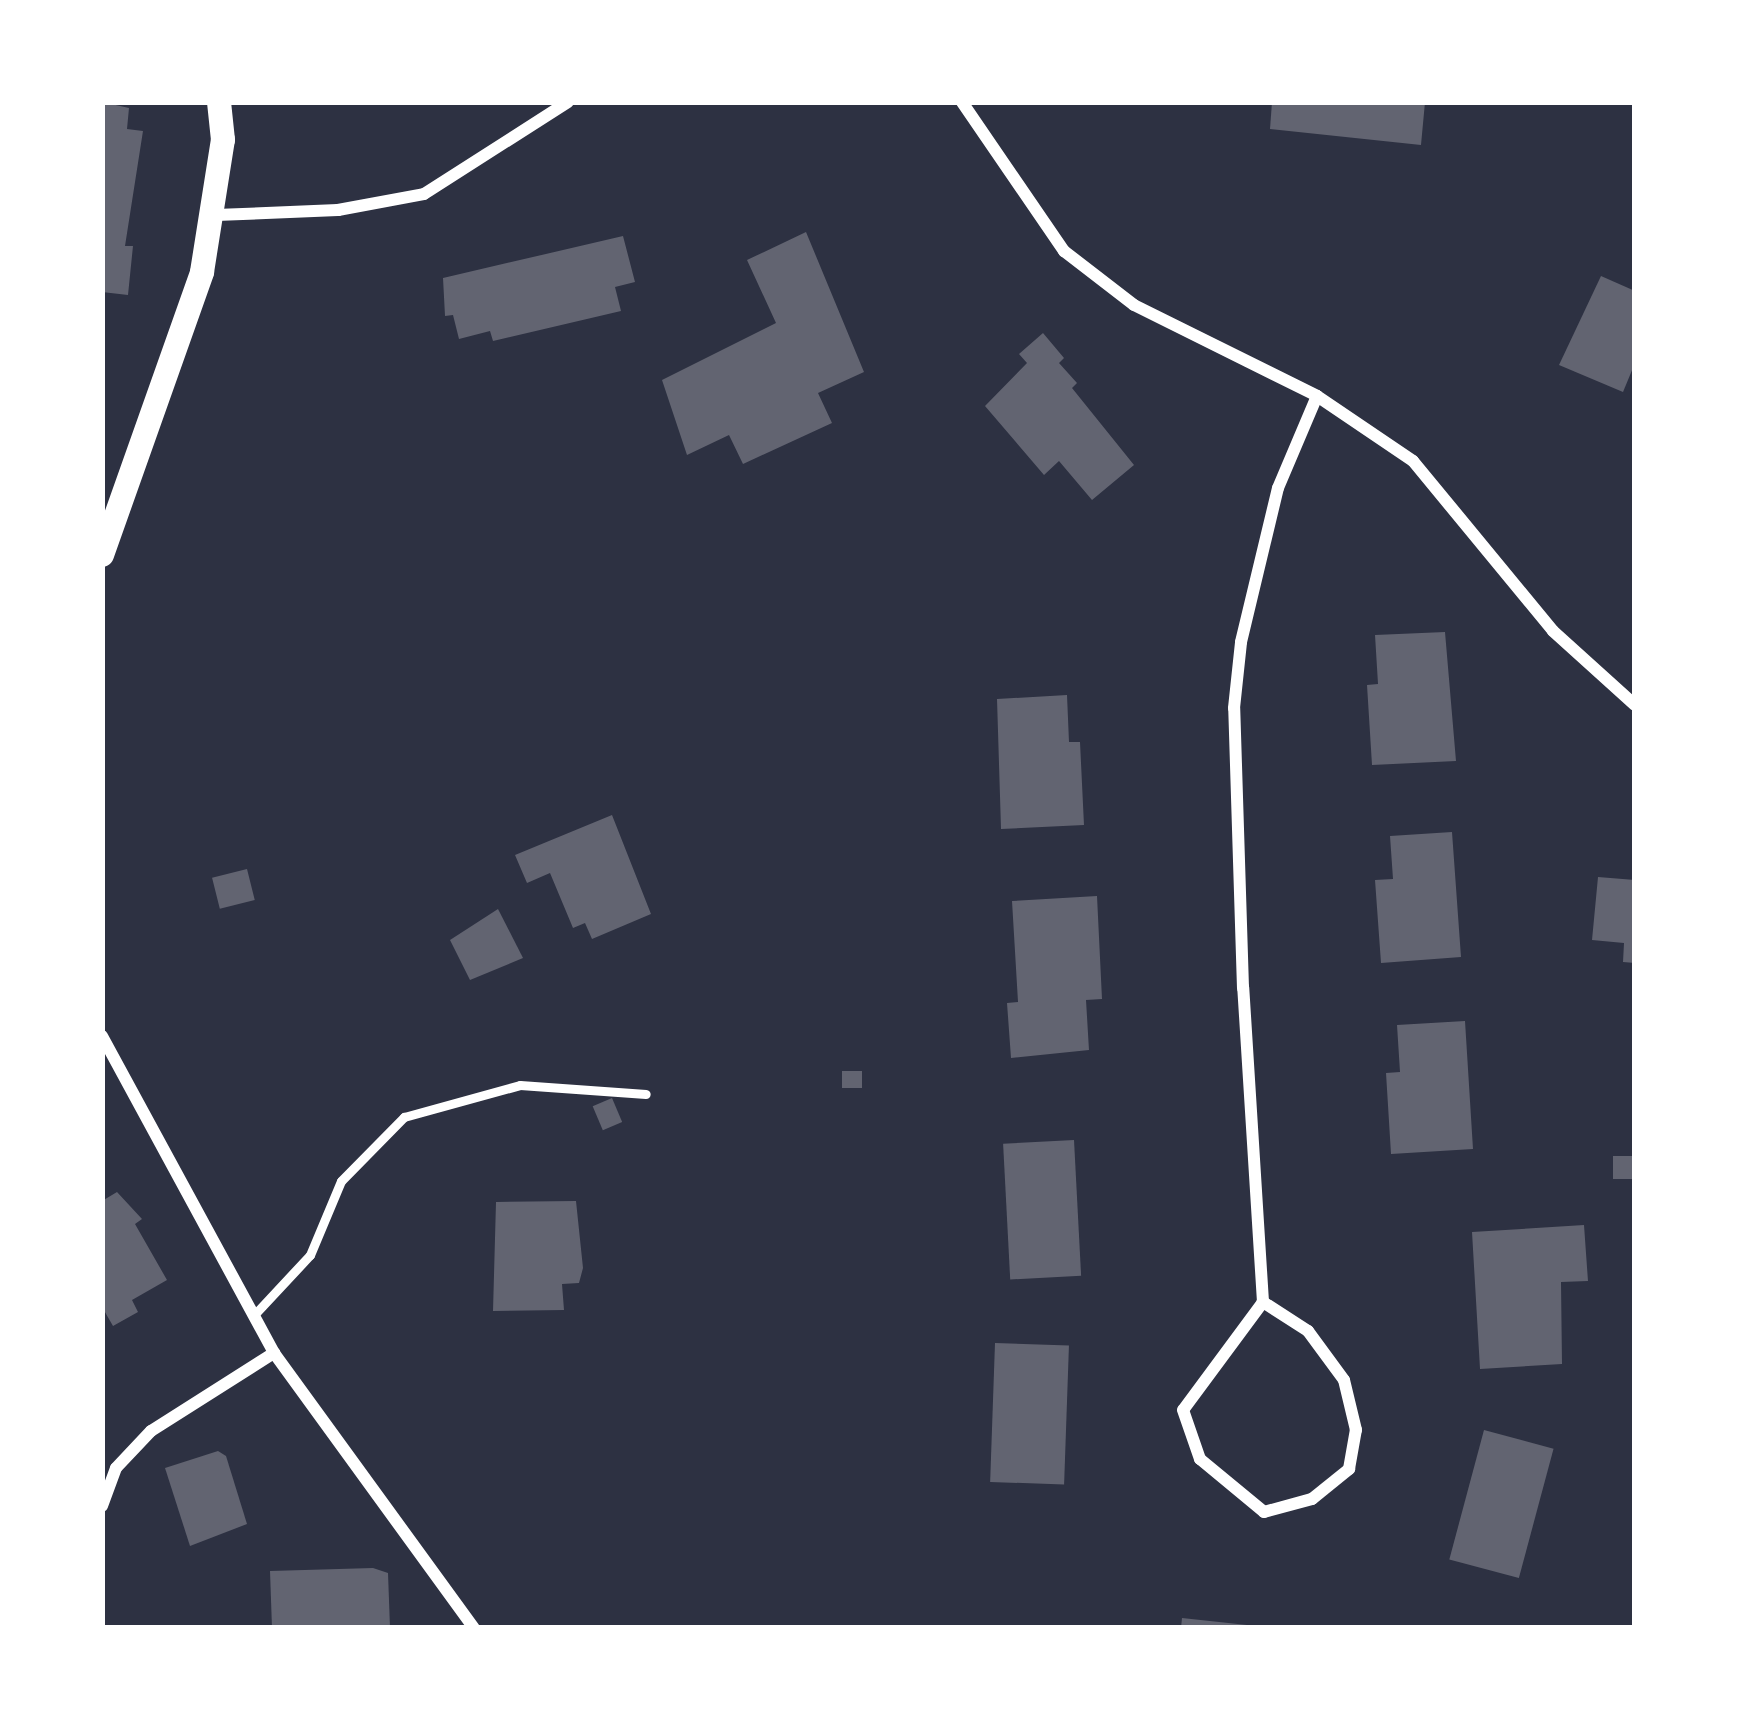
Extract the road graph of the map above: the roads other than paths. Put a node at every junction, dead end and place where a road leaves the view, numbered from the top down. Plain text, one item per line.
1 (219, 102) edge
2 (568, 102) edge
3 (962, 102) edge
4 (216, 215) junction
5 (1317, 396) junction
6 (102, 555) edge
7 (1635, 705) edge
8 (102, 1036) edge
9 (646, 1094) dead end
10 (1263, 1302) junction
11 (254, 1315) junction
12 (274, 1353) junction
13 (102, 1506) edge
14 (474, 1628) edge

1 - 4 main road
2 - 4 street
3 - 5 street
4 - 6 main road
5 - 7 street
5 - 10 street
8 - 11 street
9 - 11 lane
10 - 10 street
11 - 12 street
12 - 13 street
12 - 14 street

